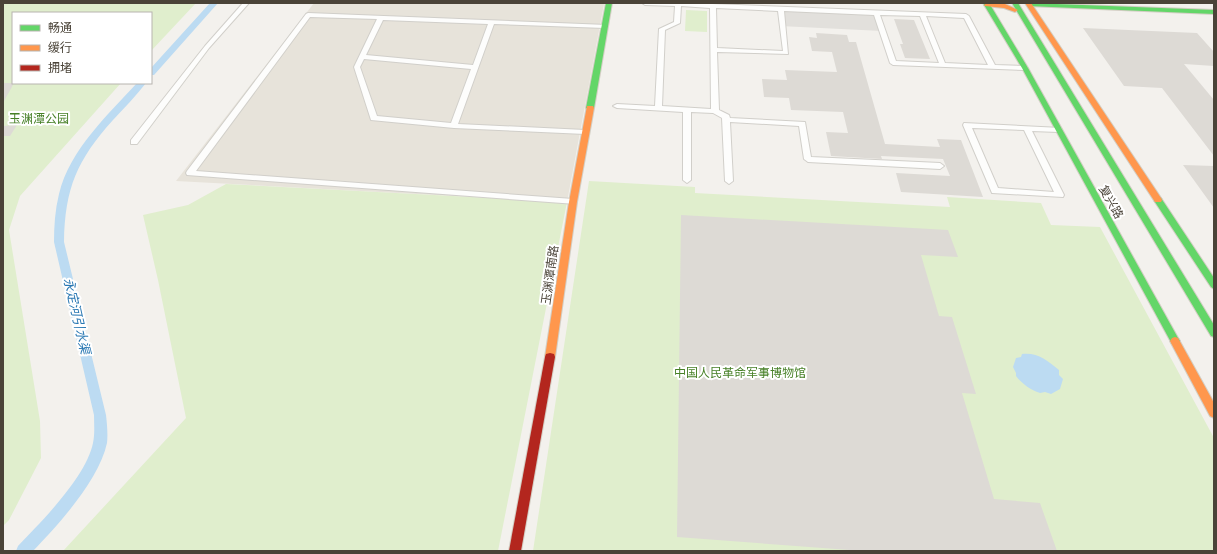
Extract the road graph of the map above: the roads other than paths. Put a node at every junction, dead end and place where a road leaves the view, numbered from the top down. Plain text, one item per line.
1 (246, 3) edge
2 (609, 3) edge
3 (645, 3) edge
4 (1117, 3) edge
5 (678, 4) junction
6 (987, 4) edge
7 (1029, 4) edge
8 (1046, 4) edge
9 (1013, 5) edge
10 (713, 6) junction
11 (1214, 7) edge
12 (781, 9) junction
13 (1214, 12) edge
14 (876, 13) junction
15 (922, 14) junction
16 (381, 18) junction
17 (492, 22) junction
18 (605, 26) junction
19 (713, 50) junction
20 (362, 57) junction
21 (943, 65) junction
22 (475, 67) junction
23 (993, 67) junction
24 (1025, 68) junction
25 (617, 106) dead end
26 (658, 108) junction
27 (687, 109) junction
28 (716, 111) junction
29 (726, 120) junction
30 (454, 126) junction
31 (1026, 129) junction
32 (1058, 130) junction
33 (585, 132) junction
34 (134, 142) dead end
35 (940, 166) dead end
36 (687, 180) dead end
37 (728, 181) dead end
38 (573, 202) junction
39 (1214, 285) edge
40 (1214, 333) edge
41 (1214, 413) edge
42 (514, 551) edge

1 - 34 street
2 - 18 main road, 玉渊潭南路
3 - 5 street
4 - 11 main road
5 - 10 street
5 - 26 street
6 - 9 main road
6 - 24 main road, 复兴路
7 - 8 main road
7 - 39 main road
8 - 13 main road
9 - 40 main road, 复兴路
10 - 12 street
10 - 19 street
12 - 14 street
12 - 19 street
14 - 15 street
14 - 21 street
15 - 21 street
15 - 23 street
16 - 17 street
16 - 20 street
16 - 38 street
17 - 18 street
17 - 22 street
18 - 33 main road, 玉渊潭南路
19 - 28 street
20 - 22 street
20 - 30 street
21 - 23 street
22 - 30 street
23 - 24 street
24 - 32 main road, 复兴路
25 - 26 street
26 - 27 street
27 - 28 street
27 - 36 street
28 - 29 street
29 - 35 street
29 - 37 street
30 - 33 street
31 - 31 street
31 - 32 street
32 - 41 main road, 复兴路
33 - 38 main road, 玉渊潭南路
38 - 42 main road, 玉渊潭南路

